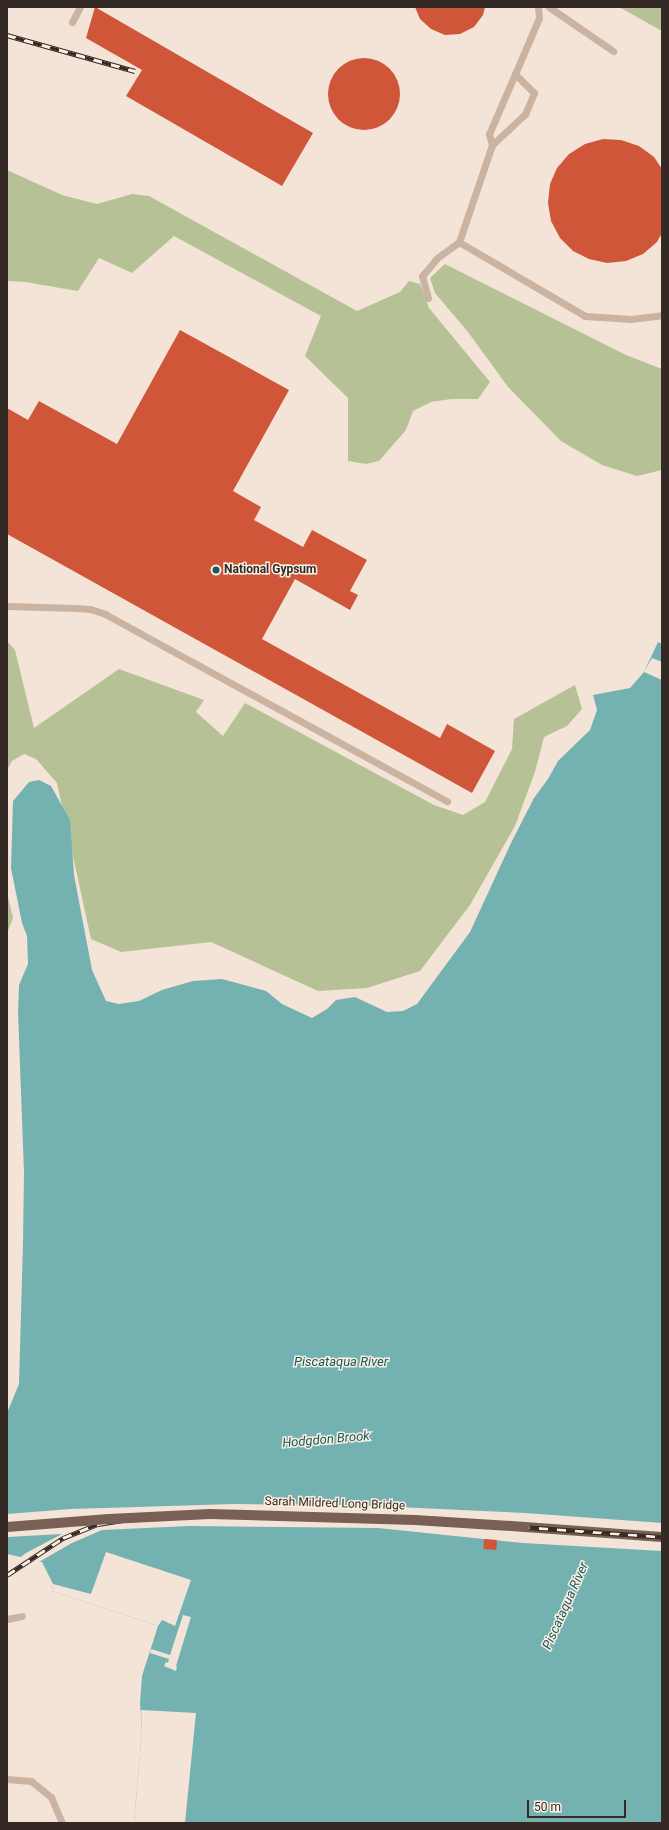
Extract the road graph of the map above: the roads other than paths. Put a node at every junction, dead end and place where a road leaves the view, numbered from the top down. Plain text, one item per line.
1 (80, 7) edge
2 (538, 7) edge
3 (549, 7) edge
4 (72, 22) dead end
5 (613, 51) dead end
6 (515, 74) junction
7 (492, 145) junction
8 (460, 242) junction
9 (428, 298) dead end
10 (662, 315) edge
11 (7, 606) edge
12 (447, 801) dead end
13 (7, 1527) edge
14 (662, 1537) edge
15 (22, 1616) dead end
16 (7, 1619) edge
17 (8, 1776) edge
18 (62, 1823) edge

1 - 4 lane
2 - 6 lane
3 - 5 lane
6 - 7 lane
6 - 7 lane
7 - 8 lane
8 - 9 lane
8 - 10 lane
11 - 12 lane
13 - 14 main road, Sarah Mildred Long Bridge, bridge
15 - 16 lane
17 - 18 lane

